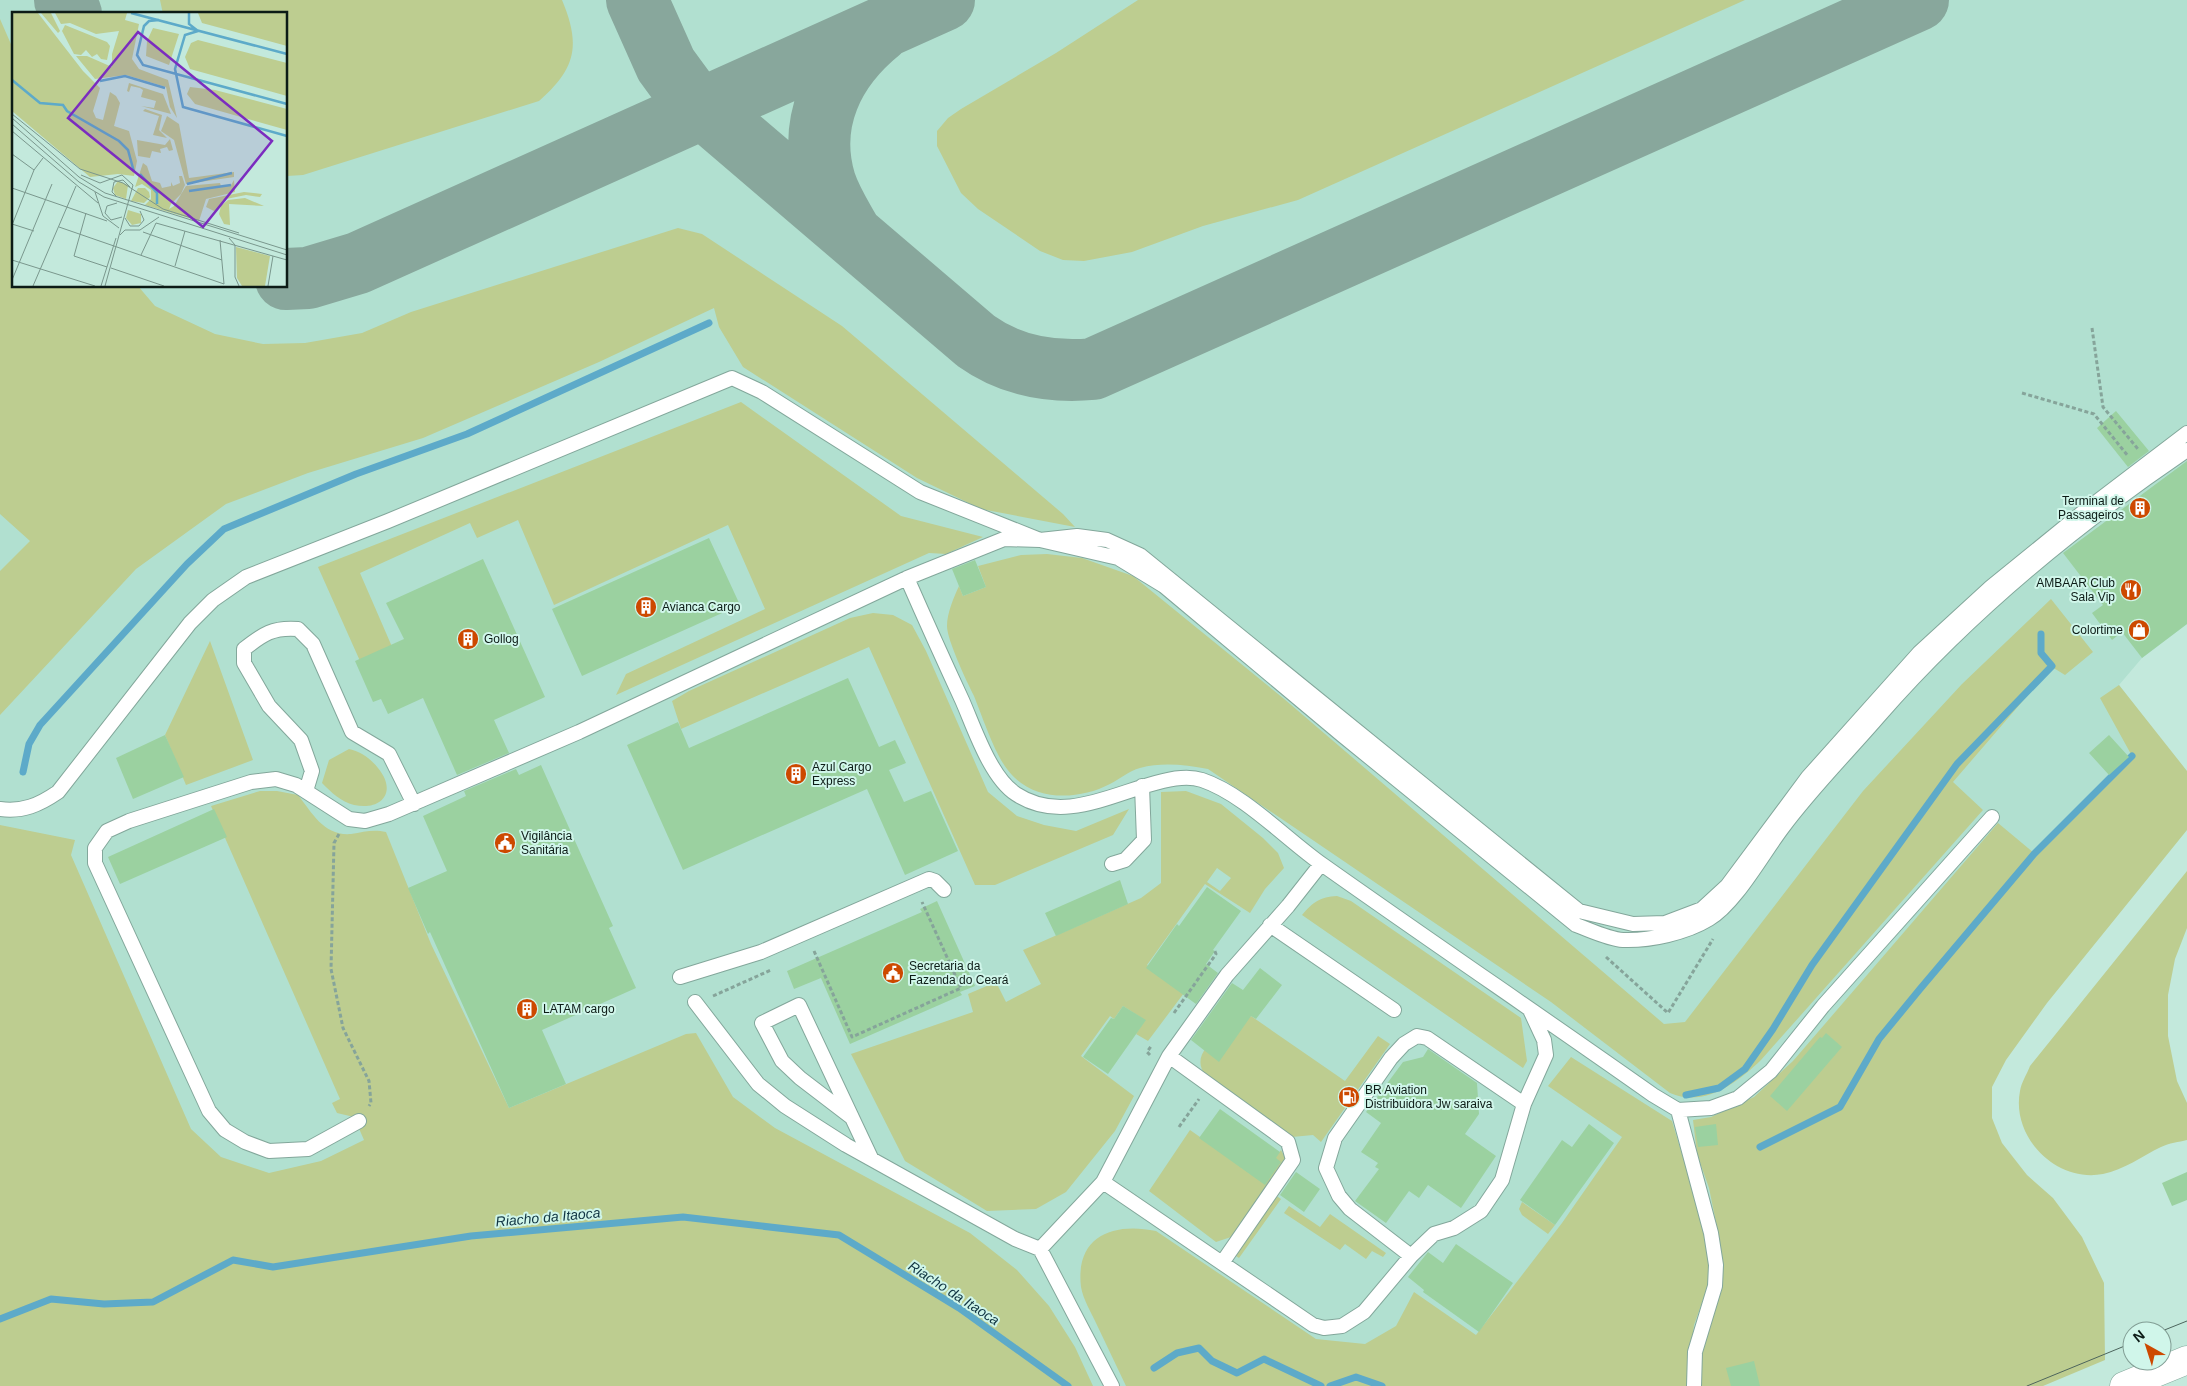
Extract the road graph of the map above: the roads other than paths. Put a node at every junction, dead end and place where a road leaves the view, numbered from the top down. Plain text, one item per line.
1 (2187, 433) edge
2 (2187, 450) edge
3 (1040, 540) junction
4 (907, 578) junction
5 (1142, 786) junction
6 (306, 791) junction
7 (414, 804) junction
8 (0, 809) edge
9 (1992, 817) dead end
10 (1112, 864) dead end
11 (1321, 864) junction
12 (944, 890) dead end
13 (1270, 925) junction
14 (680, 977) dead end
15 (695, 1002) dead end
16 (1529, 1007) junction
17 (1394, 1010) dead end
18 (1169, 1056) junction
19 (1524, 1104) junction
20 (1678, 1110) junction
21 (851, 1117) junction
22 (359, 1121) road end
23 (870, 1158) junction
24 (1103, 1182) junction
25 (1040, 1248) junction
26 (1411, 1256) junction
27 (1222, 1262) junction
28 (1096, 1353) junction
29 (2187, 1360) edge
30 (1106, 1386) edge
31 (1112, 1386) edge
32 (1694, 1386) edge
33 (2124, 1386) edge

1 - 3 lane
2 - 3 lane
3 - 4 lane
3 - 8 lane
4 - 5 lane
4 - 7 lane
5 - 10 lane
5 - 11 lane
6 - 7 lane
6 - 7 lane
6 - 22 lane
9 - 20 lane
11 - 13 lane
11 - 16 lane
12 - 14 lane
13 - 17 lane
13 - 18 lane
15 - 23 lane
16 - 19 lane
16 - 20 lane
18 - 24 lane
18 - 27 lane
19 - 26 lane
19 - 26 lane
20 - 32 lane
21 - 21 lane
21 - 23 lane
23 - 25 lane
24 - 25 lane
24 - 27 lane
25 - 28 lane
26 - 27 lane
28 - 30 lane
28 - 31 lane
29 - 33 main road

